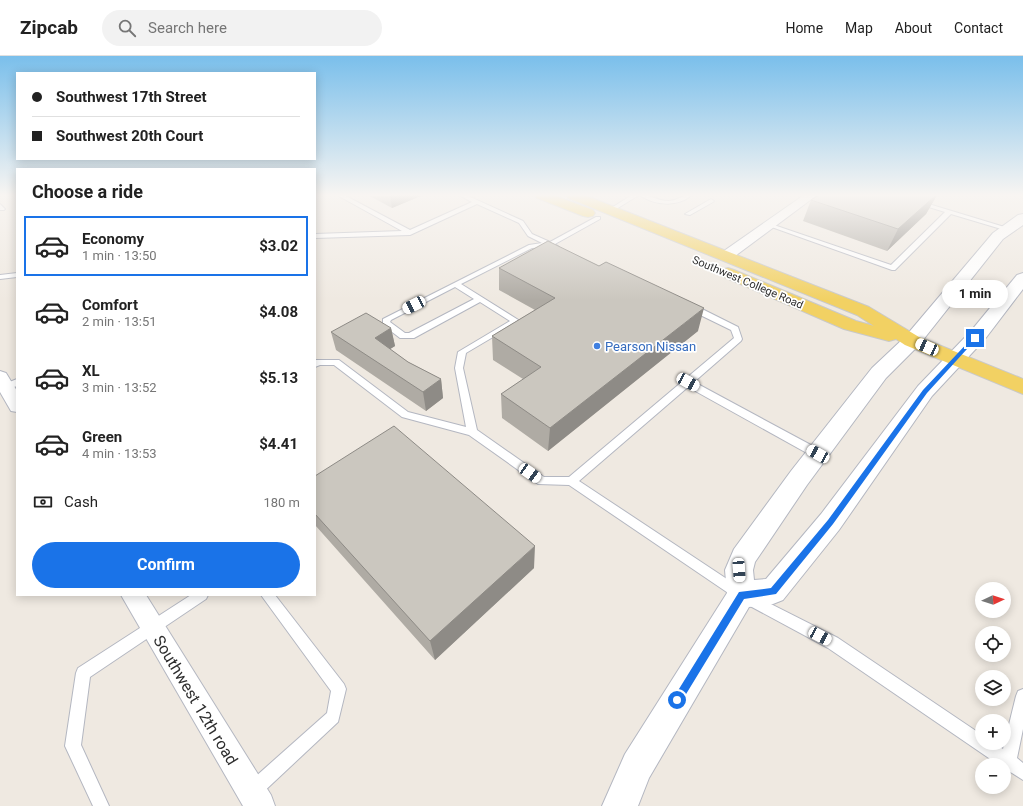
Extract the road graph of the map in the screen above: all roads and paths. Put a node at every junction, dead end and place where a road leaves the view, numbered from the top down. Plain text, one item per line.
1 (404, 230) edge
2 (417, 230) edge
3 (527, 230) edge
4 (575, 230) edge
5 (639, 230) edge
6 (650, 230) edge
7 (761, 230) edge
8 (782, 230) edge
9 (931, 230) edge
10 (1007, 230) edge
11 (410, 233) junction
12 (316, 236) edge
13 (549, 244) junction
14 (562, 251) edge
15 (726, 256) junction
16 (16, 275) edge
17 (0, 277) edge
18 (1023, 278) edge
19 (455, 284) junction
20 (480, 299) junction
21 (686, 304) edge
22 (912, 341) junction
23 (955, 359) junction
24 (316, 364) edge
25 (7, 382) edge
26 (688, 382) junction
27 (1023, 387) edge
28 (16, 404) edge
29 (472, 432) junction
30 (818, 454) junction
31 (571, 481) junction
32 (742, 595) junction
33 (134, 596) edge
34 (200, 596) edge
35 (268, 596) edge
36 (152, 628) junction
37 (1023, 696) edge
38 (1002, 758) edge
39 (1009, 758) edge
40 (1011, 764) edge
41 (1023, 772) edge
42 (256, 799) edge
43 (101, 806) edge
44 (620, 806) edge

1 - 11 lane
2 - 11 lane
3 - 13 lane
4 - 13 lane
5 - 22 main road, Southwest College Road
6 - 15 main road, Southwest College Road
7 - 15 street
8 - 9 lane
10 - 22 main road
11 - 12 lane
13 - 14 lane
13 - 19 lane
15 - 22 main road, Southwest College Road
16 - 17 lane
18 - 23 main road
19 - 20 lane
19 - 20 lane
20 - 29 lane
21 - 26 lane
22 - 23 main road, Southwest College Road
22 - 30 main road
23 - 27 main road, Southwest College Road
23 - 32 main road
24 - 29 lane
25 - 28 street
26 - 30 lane
26 - 31 lane
29 - 31 lane
30 - 32 main road
31 - 32 lane
32 - 38 lane
32 - 44 main road
33 - 36 street, Southwest 12th road
34 - 36 lane
35 - 42 lane
36 - 42 street, Southwest 12th road
36 - 43 lane
37 - 39 lane
40 - 41 lane

